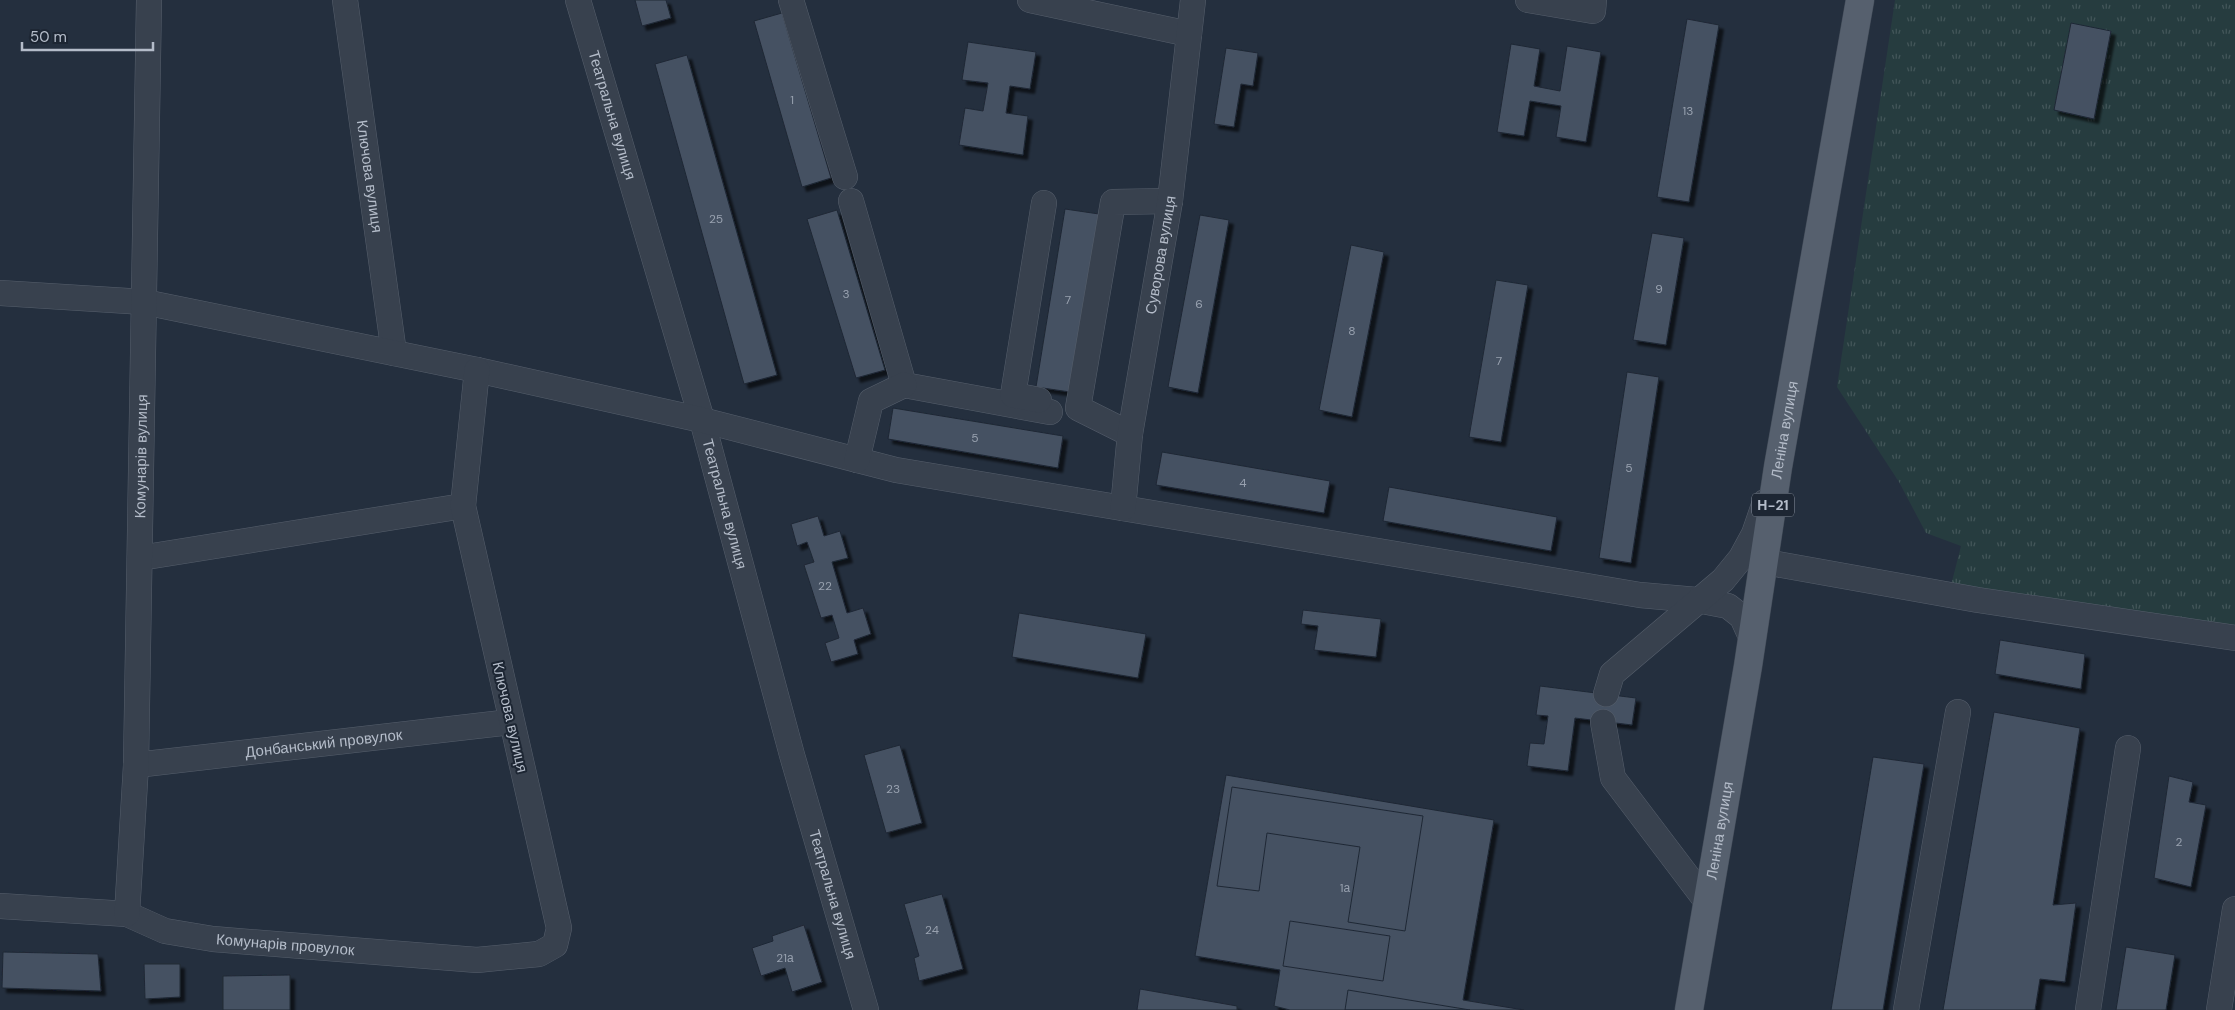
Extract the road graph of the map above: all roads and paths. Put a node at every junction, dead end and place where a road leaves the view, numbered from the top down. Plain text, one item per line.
1 (149, 0) edge
2 (344, 0) edge
3 (578, 0) edge
4 (791, 0) edge
5 (1030, 0) edge
6 (1193, 0) edge
7 (1528, 0) edge
8 (1594, 0) edge
9 (1860, 0) edge
10 (1189, 34) junction
11 (845, 177) dead end
12 (851, 201) dead end
13 (1170, 201) junction
14 (1044, 203) dead end
15 (0, 293) edge
16 (144, 302) junction
17 (394, 353) junction
18 (477, 370) junction
19 (904, 386) junction
20 (1078, 408) junction
21 (1050, 412) dead end
22 (702, 420) junction
23 (1130, 434) junction
24 (857, 460) junction
25 (1778, 467) junction
26 (463, 506) junction
27 (1123, 508) junction
28 (140, 558) junction
29 (1765, 562) junction
30 (1697, 600) junction
31 (2235, 638) edge
32 (1752, 639) junction
33 (1606, 694) dead end
34 (1958, 712) dead end
35 (511, 722) junction
36 (1603, 722) dead end
37 (2128, 748) dead end
38 (136, 765) junction
39 (1707, 902) junction
40 (0, 906) edge
41 (2235, 909) edge
42 (127, 914) junction
43 (559, 928) joint
44 (866, 1010) edge
45 (1689, 1010) edge
46 (1906, 1010) edge
47 (2088, 1010) edge
48 (2219, 1010) edge

1 - 16 street, Комунарів вулиця
2 - 17 street, Ключова вулиця
3 - 22 street, Театральна вулиця
4 - 11 street
5 - 10 street
6 - 10 street, Суворова вулиця
7 - 8 street
9 - 25 main road, Леніна вулиця / Н-21
10 - 13 street, Суворова вулиця
12 - 19 street
13 - 20 street
13 - 23 street, Суворова вулиця
14 - 20 street
15 - 16 street
16 - 17 street
16 - 28 street, Комунарів вулиця
17 - 18 street
18 - 22 street
18 - 26 street, Ключова вулиця
19 - 21 street
19 - 24 street
20 - 23 street
22 - 24 street
22 - 44 street, Театральна вулиця
23 - 27 street, Суворова вулиця
24 - 27 street
25 - 29 main road, Леніна вулиця / Н-21
25 - 30 street
26 - 28 street
26 - 35 street, Ключова вулиця
27 - 30 street
28 - 38 street, Комунарів вулиця
29 - 31 street
29 - 32 main road, Леніна вулиця / Н-21
30 - 32 street
30 - 33 street
32 - 39 main road, Леніна вулиця / Н-21
34 - 46 street
35 - 38 street, Донбанський провулок
35 - 43 street, Ключова вулиця
36 - 39 street
37 - 47 street
38 - 42 street, Комунарів вулиця
39 - 45 main road, Леніна вулиця / Н-21
40 - 42 street, Комунарів провулок
41 - 48 street
42 - 43 street, Комунарів провулок

